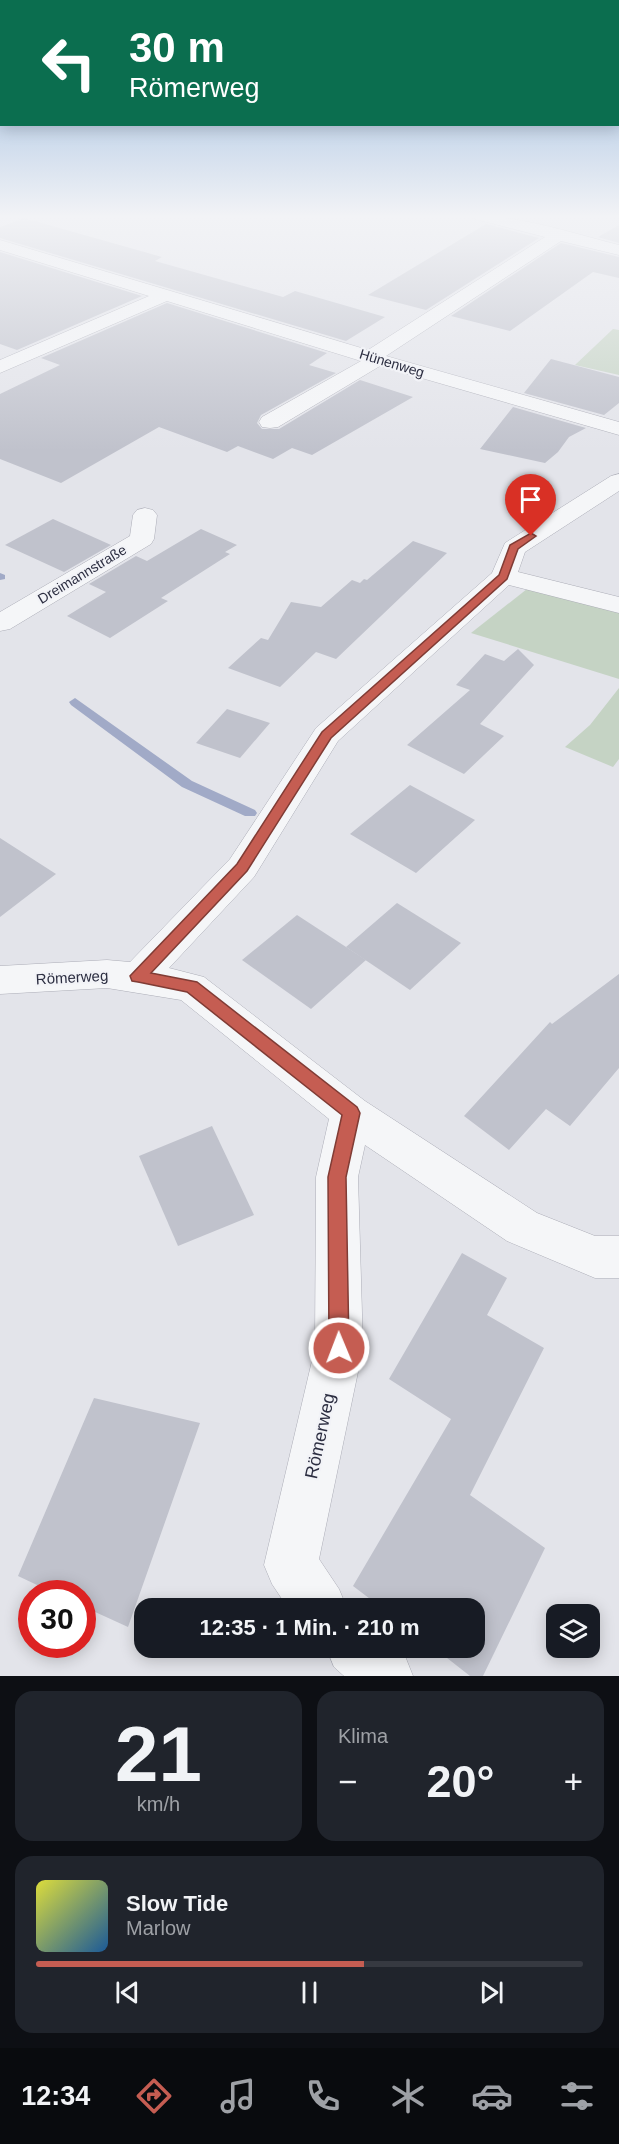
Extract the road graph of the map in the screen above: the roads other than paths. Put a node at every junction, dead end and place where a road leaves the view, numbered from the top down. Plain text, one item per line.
1 (474, 294) edge
2 (166, 295) joint
3 (380, 360) junction
4 (0, 367) edge
5 (280, 423) dead end
6 (619, 429) edge
7 (619, 480) edge
8 (146, 515) dead end
9 (504, 576) junction
10 (619, 605) edge
11 (0, 622) edge
12 (138, 976) junction
13 (0, 980) edge
14 (351, 1113) junction
15 (619, 1257) edge
16 (313, 1598) edge
17 (366, 1658) edge
18 (385, 1676) edge

1 - 3 street
2 - 3 street, Hünenweg
2 - 4 street
3 - 5 street
3 - 6 street, Hünenweg
7 - 9 street
8 - 11 street, Dreimannstraße
9 - 10 street
9 - 12 street
12 - 13 street, Römerweg
12 - 14 street, Römerweg
14 - 15 street, Römerweg
14 - 16 street, Römerweg
17 - 18 street

